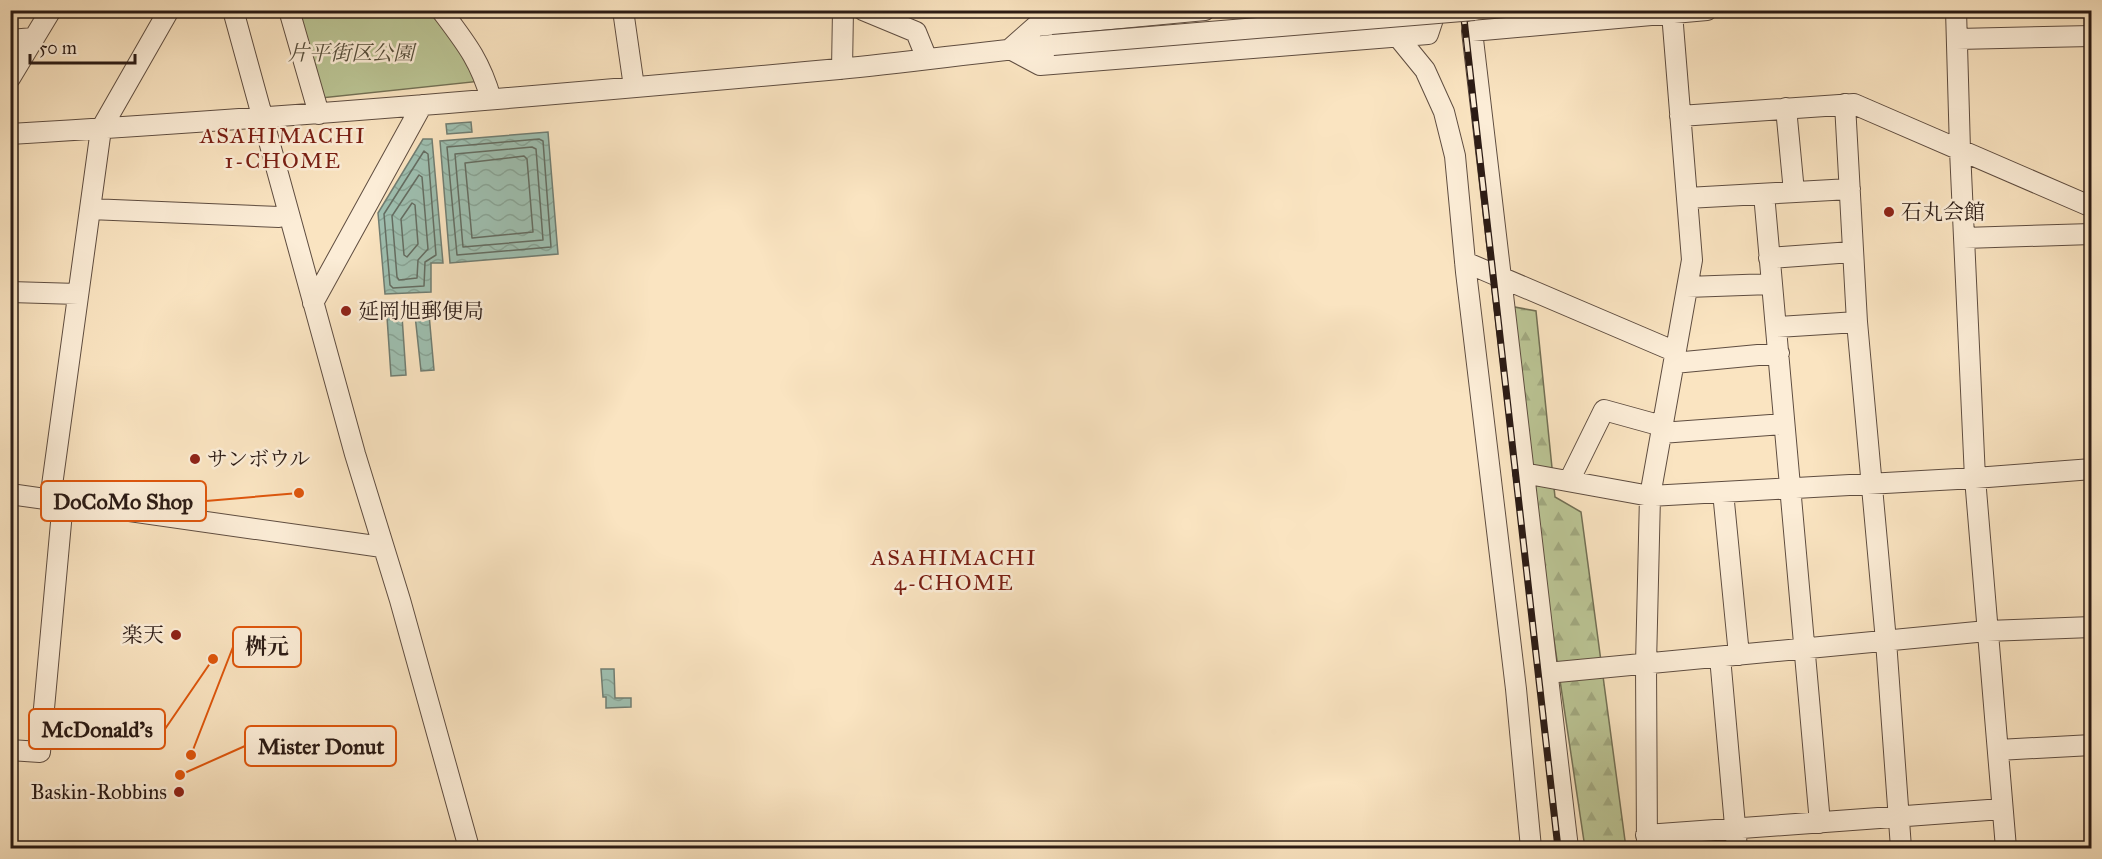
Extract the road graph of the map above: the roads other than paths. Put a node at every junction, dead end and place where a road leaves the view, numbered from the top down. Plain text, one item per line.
1 (51, 10) edge
2 (170, 10) edge
3 (233, 10) edge
4 (289, 10) edge
5 (441, 10) edge
6 (623, 10) edge
7 (843, 10) edge
8 (863, 10) edge
9 (1376, 10) edge
10 (1436, 10) edge
11 (1474, 10) edge
12 (1707, 10) edge
13 (1956, 10) edge
14 (1193, 11) edge
15 (1671, 14) junction
16 (1398, 36) junction
17 (2091, 36) edge
18 (34, 38) junction
19 (1957, 39) junction
20 (10, 40) edge
21 (1010, 49) junction
22 (927, 59) junction
23 (842, 69) junction
24 (10, 78) edge
25 (633, 87) junction
26 (491, 99) junction
27 (1845, 104) junction
28 (422, 105) junction
29 (1786, 108) junction
30 (319, 114) junction
31 (1680, 116) junction
32 (264, 118) junction
33 (101, 129) junction
34 (10, 134) edge
35 (1960, 150) junction
36 (1850, 189) junction
37 (1794, 192) junction
38 (1764, 194) junction
39 (1687, 198) junction
40 (2091, 207) edge
41 (90, 209) junction
42 (289, 214) junction
43 (2091, 234) edge
44 (1964, 238) junction
45 (1852, 252) junction
46 (1769, 258) junction
47 (1465, 262) junction
48 (1502, 278) junction
49 (1771, 284) junction
50 (1687, 287) junction
51 (10, 292) edge
52 (78, 294) junction
53 (313, 303) junction
54 (1857, 322) junction
55 (1777, 327) junction
56 (1779, 353) junction
57 (1675, 357) junction
58 (1784, 424) junction
59 (1662, 429) junction
60 (2091, 470) edge
61 (1523, 473) junction
62 (1975, 478) junction
63 (1569, 481) junction
64 (1871, 484) junction
65 (1789, 488) junction
66 (1723, 492) junction
67 (10, 494) edge
68 (1650, 496) junction
69 (56, 501) junction
70 (382, 547) junction
71 (2091, 627) edge
72 (1987, 631) junction
73 (1886, 641) junction
74 (1805, 649) junction
75 (1730, 656) junction
76 (1646, 664) junction
77 (1547, 673) junction
78 (2091, 745) edge
79 (10, 750) edge
80 (1998, 750) junction
81 (2002, 809) junction
82 (1898, 817) junction
83 (1820, 823) junction
84 (1736, 839) edge
85 (1646, 842) edge
86 (470, 849) edge
87 (1531, 849) edge
88 (1568, 849) edge
89 (1901, 849) edge
90 (2006, 849) edge

1 - 18 street
2 - 33 street
3 - 32 street
4 - 30 street
5 - 26 street
6 - 25 street
7 - 23 street
8 - 22 street
9 - 16 street
10 - 16 street
11 - 21 street, bridge
12 - 15 street
13 - 19 street
14 - 21 street
15 - 31 street
15 - 48 street
16 - 21 street
16 - 47 street
17 - 19 street
18 - 20 street
18 - 24 street
19 - 35 street
21 - 22 street
22 - 23 street
23 - 25 street
25 - 26 street
26 - 28 street
27 - 29 street
27 - 35 street
27 - 36 street
28 - 30 street
28 - 53 street
29 - 31 street
29 - 37 street
30 - 32 street
31 - 39 street
32 - 33 street
32 - 42 street
33 - 34 street
33 - 41 street
35 - 40 street
35 - 44 street
36 - 37 street
36 - 45 street
37 - 38 street
38 - 39 street
38 - 46 street
39 - 50 street
41 - 42 street
41 - 52 street
42 - 53 street
43 - 44 street
44 - 62 street
45 - 46 street
45 - 54 street
46 - 49 street
47 - 48 street
47 - 87 street
48 - 57 street
48 - 61 street
49 - 50 street
49 - 55 street
50 - 57 street
51 - 52 street
52 - 69 street
53 - 70 street
54 - 55 street
54 - 64 street
55 - 56 street
56 - 57 street
56 - 58 street
57 - 59 street
58 - 59 street
58 - 65 street
59 - 63 street
59 - 68 street
60 - 62 street
61 - 63 street
61 - 77 street
62 - 64 street
62 - 72 street
63 - 68 street
64 - 65 street
64 - 73 street
65 - 66 street
65 - 74 street
66 - 68 street
66 - 75 street
67 - 69 street
68 - 76 street
69 - 70 street
69 - 79 street
70 - 86 street
71 - 72 street
72 - 73 street
72 - 80 street
73 - 74 street
73 - 82 street
74 - 75 street
74 - 83 street
75 - 76 street
75 - 84 street
76 - 77 street
76 - 85 street
77 - 88 street
78 - 80 street
80 - 81 street
81 - 82 street
81 - 90 street
82 - 83 street
82 - 89 street
83 - 84 street
84 - 85 street

